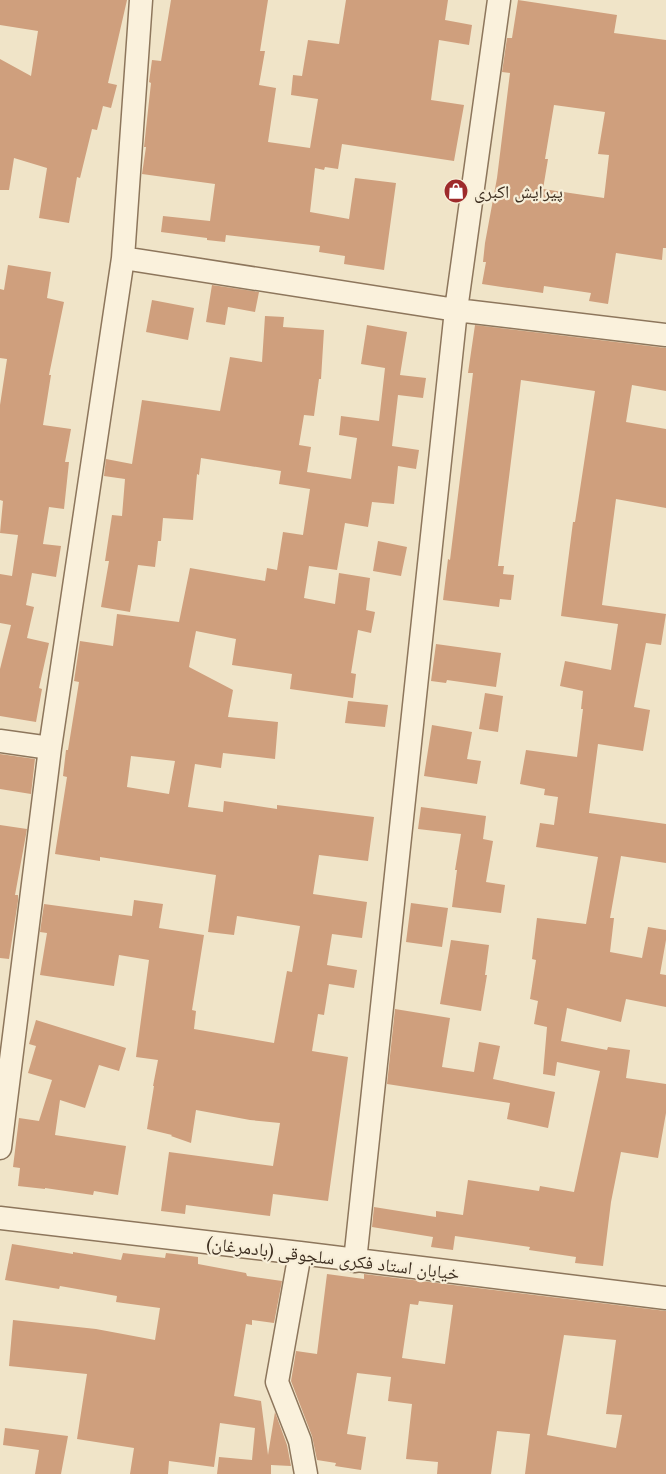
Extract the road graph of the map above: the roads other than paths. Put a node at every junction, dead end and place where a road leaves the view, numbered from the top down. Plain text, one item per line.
1 (141, 0) edge
2 (499, 0) edge
3 (123, 258) junction
4 (456, 310) junction
5 (666, 335) edge
6 (0, 741) edge
7 (50, 748) junction
8 (0, 1148) edge
9 (0, 1218) edge
10 (300, 1253) junction
11 (355, 1260) junction
12 (666, 1298) edge
13 (306, 1474) edge

1 - 3 street
2 - 4 street
3 - 4 street
3 - 7 street
4 - 5 street
4 - 11 street
6 - 7 street
7 - 8 street
9 - 10 street, خیابان استاد فکری سلجوقی (بادمرغان)
10 - 11 street, خیابان استاد فکری سلجوقی (بادمرغان)
10 - 13 street
11 - 12 street, خیابان استاد فکری سلجوقی (بادمرغان)

